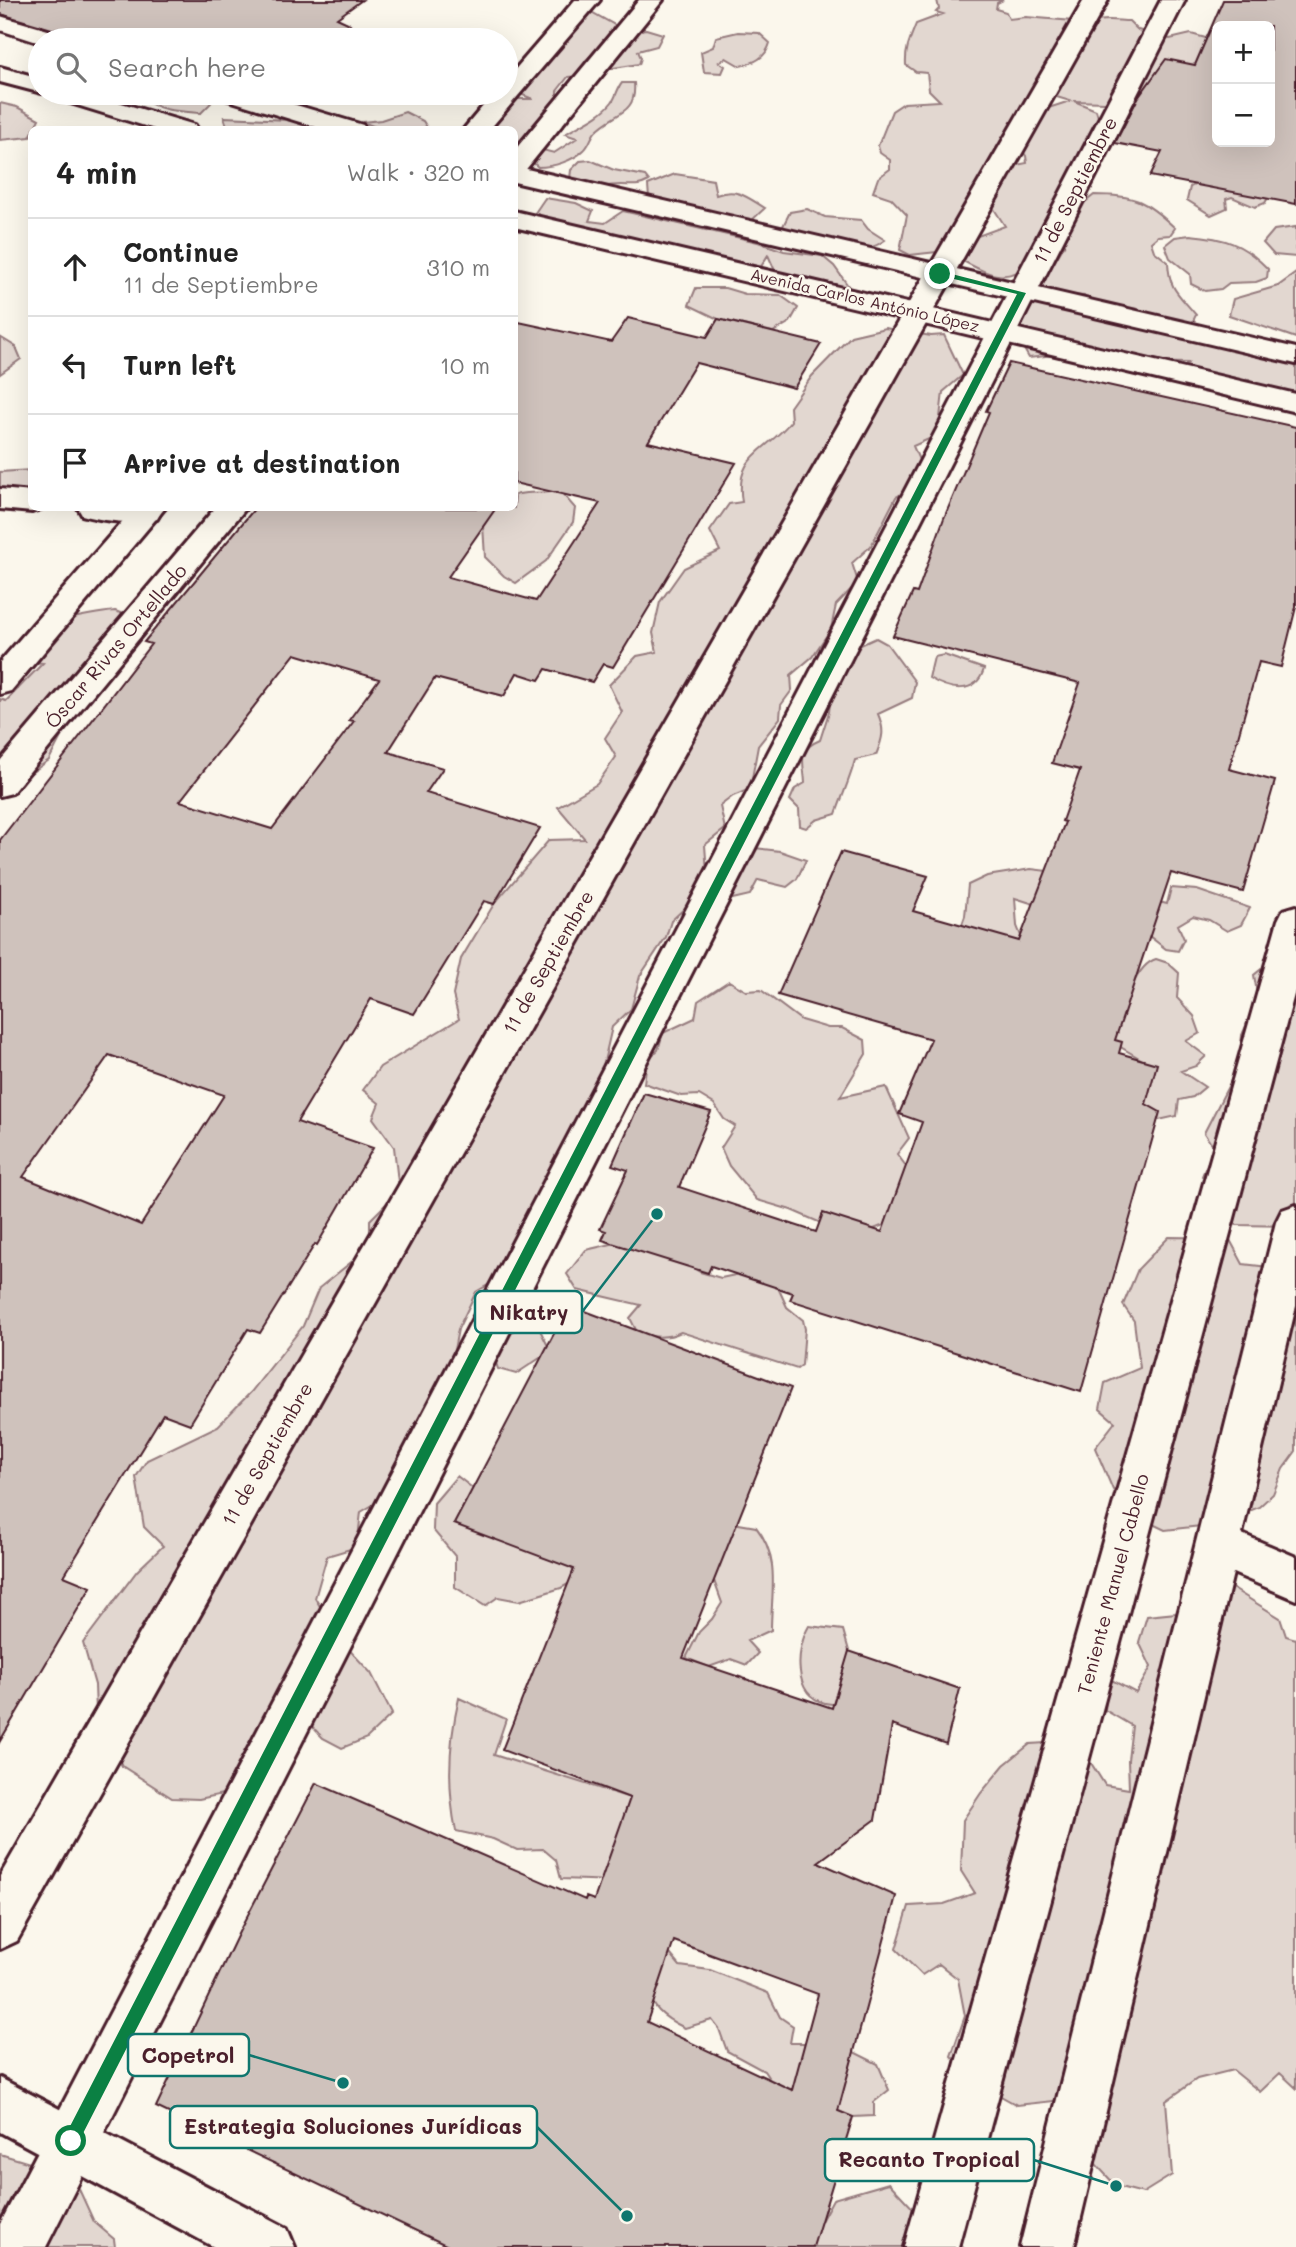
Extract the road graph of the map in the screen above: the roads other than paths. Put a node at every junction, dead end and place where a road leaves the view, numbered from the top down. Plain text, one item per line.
1 (588, 0) edge
2 (651, 0) edge
3 (1096, 0) edge
4 (1173, 0) edge
5 (0, 23) edge
6 (28, 31) edge
7 (0, 74) edge
8 (518, 81) edge
9 (28, 82) edge
10 (103, 105) edge
11 (271, 105) edge
12 (497, 105) edge
13 (173, 126) edge
14 (341, 126) edge
15 (478, 126) edge
16 (518, 163) edge
17 (518, 175) edge
18 (518, 220) edge
19 (940, 274) junction
20 (1022, 293) junction
21 (918, 312) junction
22 (1002, 332) junction
23 (1296, 356) edge
24 (1296, 403) edge
25 (0, 499) edge
26 (28, 502) edge
27 (147, 511) edge
28 (228, 511) edge
29 (0, 683) edge
30 (0, 784) edge
31 (1296, 920) edge
32 (1296, 1222) edge
33 (1217, 1545) junction
34 (1296, 1579) edge
35 (0, 1924) edge
36 (0, 2104) edge
37 (71, 2141) junction
38 (17, 2247) edge
39 (268, 2247) edge
40 (931, 2247) edge
41 (1047, 2247) edge

1 - 8 street
2 - 16 street
3 - 19 street, 11 de Septiembre
4 - 20 street, 11 de Septiembre
5 - 6 street
7 - 9 street
10 - 13 street
11 - 14 street
12 - 15 street
17 - 19 street
18 - 21 street, Avenida Carlos António López
19 - 20 street
19 - 21 street, 11 de Septiembre
20 - 22 street, 11 de Septiembre
20 - 23 street
21 - 22 street, Avenida Carlos António López
21 - 35 street, 11 de Septiembre
22 - 24 street, Avenida Carlos António López
22 - 37 street, 11 de Septiembre
25 - 26 street
27 - 29 street
28 - 30 street, Óscar Rivas Ortellado
31 - 40 street, Teniente Manuel Cabello
32 - 33 street
33 - 34 street
33 - 41 street
36 - 37 street
37 - 38 street, 11 de Septiembre
37 - 39 street

